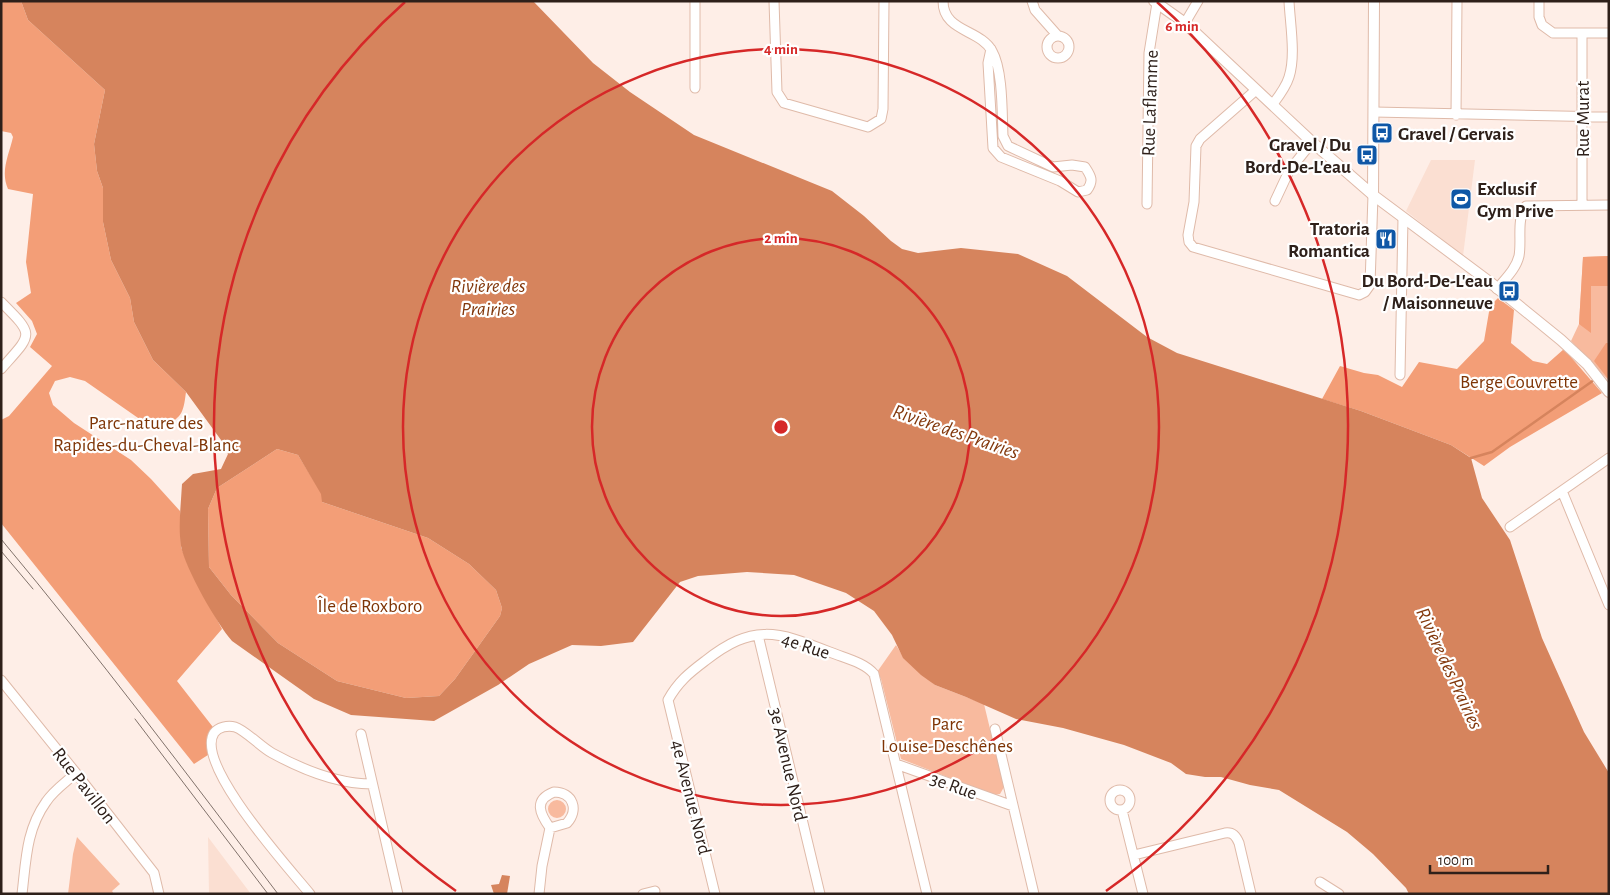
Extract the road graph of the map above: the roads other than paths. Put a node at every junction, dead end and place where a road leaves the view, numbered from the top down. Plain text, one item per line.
1 (695, 1) edge
2 (774, 1) edge
3 (884, 1) edge
4 (943, 1) edge
5 (1032, 1) edge
6 (1198, 1) edge
7 (1289, 1) edge
8 (1374, 1) edge
9 (1457, 1) edge
10 (1539, 1) edge
11 (1156, 2) edge
12 (1185, 23) junction
13 (1582, 33) junction
14 (1609, 33) edge
15 (1058, 36) dead end
16 (991, 49) junction
17 (695, 88) dead end
18 (1256, 90) junction
19 (1273, 104) junction
20 (1374, 112) junction
21 (1456, 115) junction
22 (1582, 117) junction
23 (1609, 117) edge
24 (1312, 142) junction
25 (1008, 146) junction
26 (998, 154) junction
27 (1373, 195) junction
28 (1275, 201) dead end
29 (1147, 204) dead end
30 (1582, 204) junction
31 (1609, 205) edge
32 (1403, 218) junction
33 (1497, 289) junction
34 (1, 302) edge
35 (1, 369) edge
36 (1400, 376) dead end
37 (1609, 392) edge
38 (1609, 458) edge
39 (1562, 491) junction
40 (1510, 527) dead end
41 (1609, 605) edge
42 (758, 635) junction
43 (1, 680) edge
44 (668, 700) joint
45 (995, 729) dead end
46 (361, 734) dead end
47 (896, 764) junction
48 (76, 772) junction
49 (372, 784) junction
50 (1013, 806) junction
51 (1122, 810) dead end
52 (550, 828) dead end
53 (1134, 855) junction
54 (1320, 882) dead end
55 (655, 891) dead end
56 (22, 894) edge
57 (160, 894) edge
58 (310, 894) edge
59 (398, 894) edge
60 (539, 894) edge
61 (643, 894) edge
62 (715, 894) edge
63 (820, 894) edge
64 (927, 894) edge
65 (1034, 894) edge
66 (1143, 894) edge
67 (1251, 894) edge
68 (1339, 894) edge

1 - 17 street
2 - 3 street
4 - 16 street
5 - 15 street
6 - 12 street
7 - 19 street
8 - 20 street
9 - 21 street
10 - 13 street
11 - 12 street
11 - 29 street, Rue Laflamme
12 - 18 street
13 - 14 street
13 - 22 street, Rue Murat
16 - 25 street
16 - 26 street
18 - 19 street
18 - 27 street
19 - 24 street
20 - 21 street
20 - 27 street
21 - 22 street
22 - 23 street
22 - 30 street, Rue Murat
24 - 27 street
24 - 28 street
25 - 26 street
25 - 26 street
27 - 32 street
30 - 31 street
30 - 33 street
32 - 33 street
32 - 36 street
33 - 37 street
34 - 35 street
38 - 39 street
39 - 40 street
39 - 41 street
42 - 44 street, 4e Rue
42 - 47 street, 4e Rue
42 - 63 street, 3e Avenue Nord
43 - 48 street, Rue Pavillon
44 - 62 street, 4e Avenue Nord
45 - 50 street
46 - 49 street
47 - 50 street, 3e Rue
47 - 64 street
48 - 56 street
48 - 57 street, Rue Pavillon
49 - 58 street
49 - 59 street
50 - 65 street
51 - 53 street
52 - 60 street
53 - 66 street
53 - 67 street
54 - 68 street
55 - 61 street

